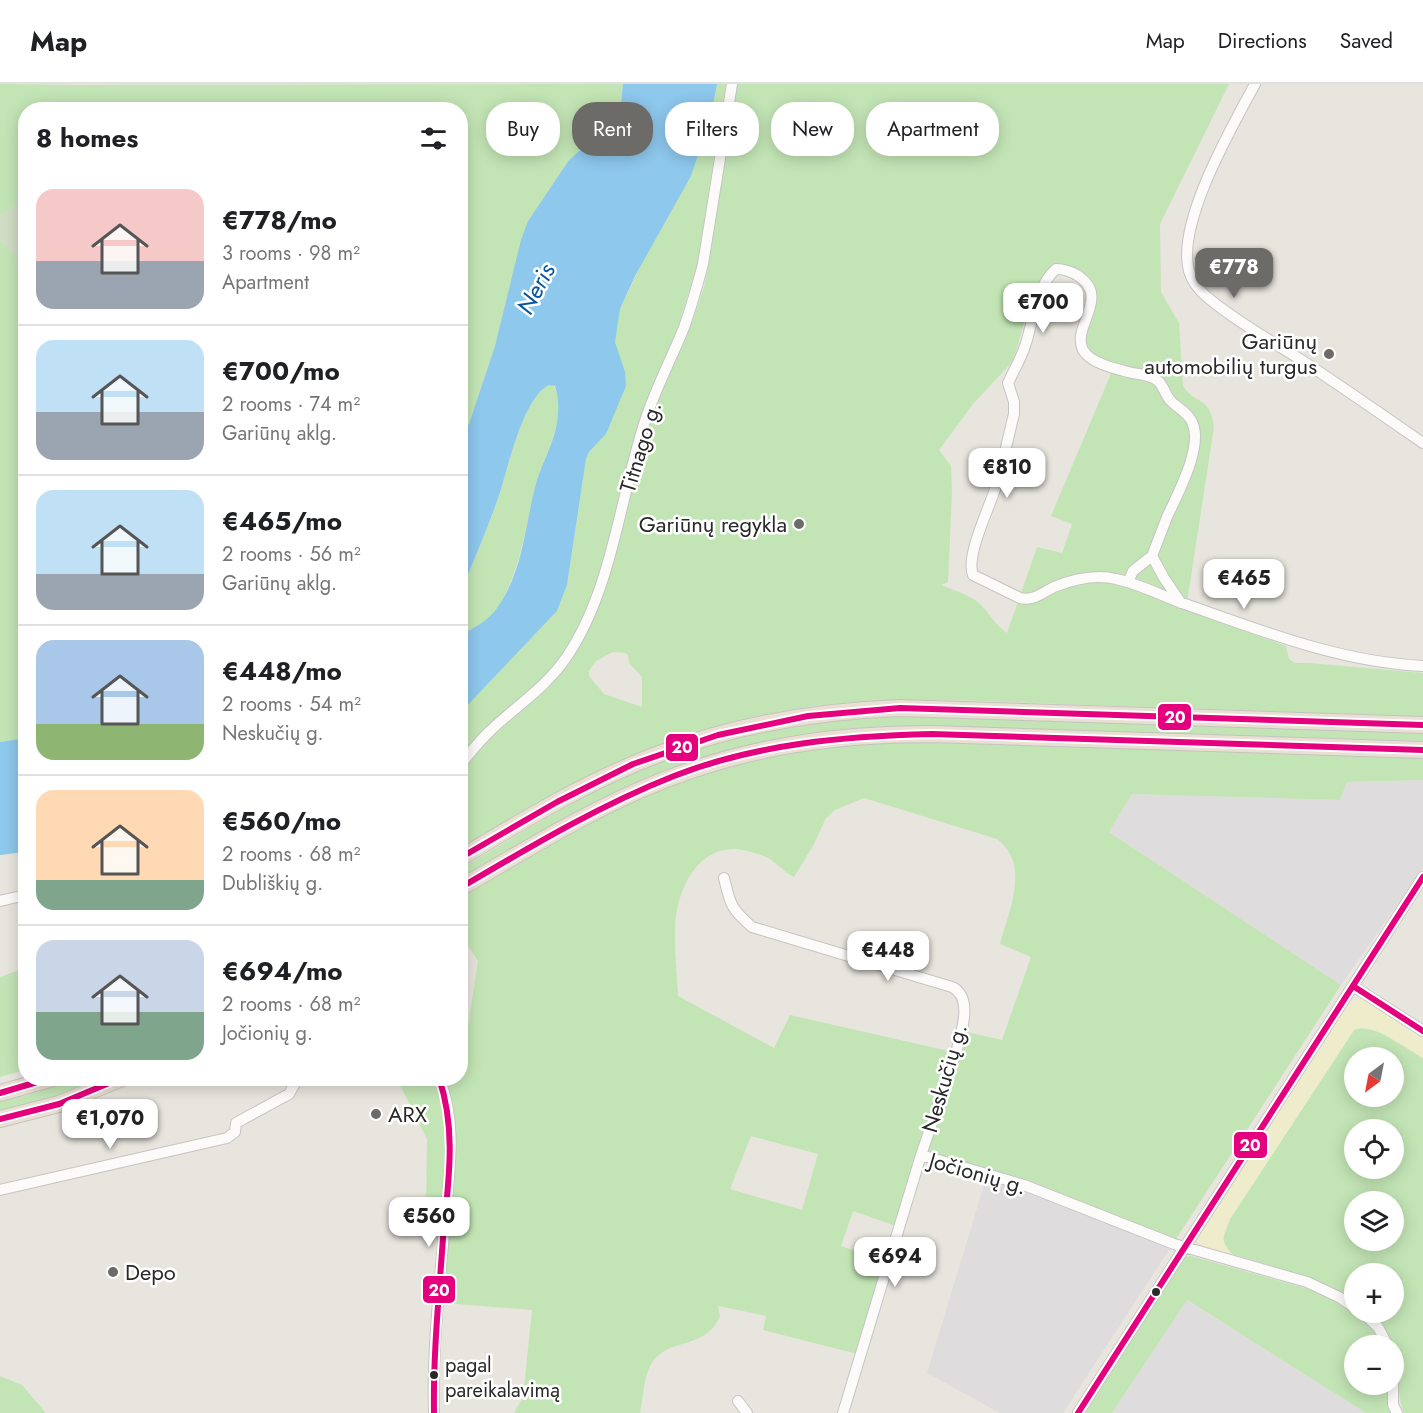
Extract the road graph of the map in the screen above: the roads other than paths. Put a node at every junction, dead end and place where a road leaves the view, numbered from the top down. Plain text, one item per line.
1 (732, 84) edge
2 (1255, 84) edge
3 (1423, 443) edge
4 (1152, 556) junction
5 (1128, 582) junction
6 (1181, 603) junction
7 (1423, 666) edge
8 (1423, 724) edge
9 (1423, 750) edge
10 (468, 756) edge
11 (468, 853) edge
12 (1423, 877) edge
13 (724, 878) dead end
14 (468, 883) edge
15 (18, 897) edge
16 (0, 902) edge
17 (1353, 986) junction
18 (1423, 1031) edge
19 (25, 1086) edge
20 (103, 1086) edge
21 (294, 1086) edge
22 (443, 1086) edge
23 (0, 1093) edge
24 (0, 1119) edge
25 (921, 1155) junction
26 (0, 1190) edge
27 (1185, 1247) junction
28 (1344, 1300) edge
29 (1393, 1395) edge
30 (738, 1401) dead end
31 (434, 1413) edge
32 (747, 1413) edge
33 (843, 1413) edge
34 (1078, 1413) edge
35 (1397, 1413) edge

1 - 10 street, Titnago g.
2 - 3 street
4 - 5 street
4 - 5 street
4 - 6 street
5 - 6 street
6 - 7 street
8 - 11 highway
9 - 14 highway
12 - 17 street
13 - 25 street, Neskučių g.
15 - 16 street
17 - 18 street
17 - 27 street
19 - 23 highway
20 - 24 highway
21 - 26 street
22 - 31 street
25 - 27 street, Jočionių g.
25 - 33 street, Jočionių g.
27 - 28 street, Jočionių g.
27 - 34 street
29 - 35 street
30 - 32 street

